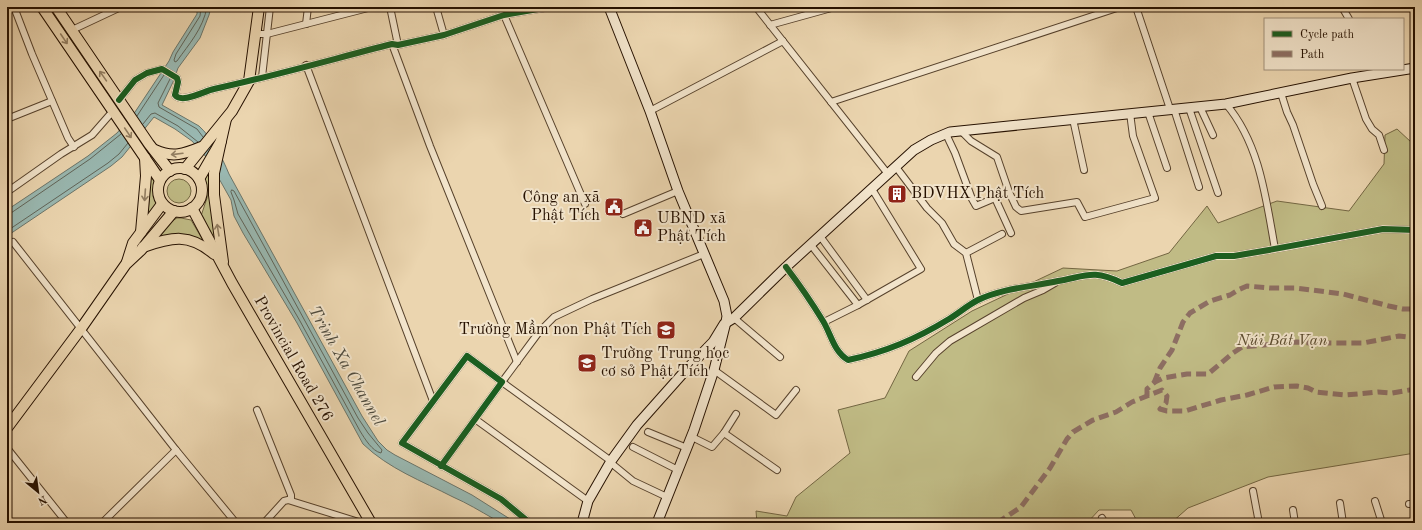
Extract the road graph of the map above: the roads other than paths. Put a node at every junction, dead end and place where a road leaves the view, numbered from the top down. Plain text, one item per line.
1 (14, 7) edge
2 (42, 7) edge
3 (56, 7) edge
4 (121, 7) edge
5 (260, 7) edge
6 (270, 7) edge
7 (308, 7) edge
8 (372, 7) edge
9 (390, 7) edge
10 (436, 7) edge
11 (550, 7) edge
12 (609, 7) edge
13 (756, 7) edge
14 (835, 7) edge
15 (1120, 7) edge
16 (1136, 7) edge
17 (1342, 7) edge
18 (504, 15) junction
19 (1348, 18) edge
20 (306, 24) junction
21 (770, 25) junction
22 (72, 30) junction
23 (257, 34) junction
24 (267, 34) junction
25 (444, 35) junction
26 (783, 41) junction
27 (392, 44) junction
28 (398, 45) junction
29 (306, 65) junction
30 (1415, 68) edge
31 (1404, 69) edge
32 (1396, 70) edge
33 (1376, 72) edge
34 (262, 77) junction
35 (1352, 78) junction
36 (249, 81) junction
37 (1281, 93) junction
38 (52, 101) junction
39 (831, 102) junction
40 (122, 104) junction
41 (1226, 104) junction
42 (1200, 106) junction
43 (1189, 108) junction
44 (1172, 109) junction
45 (650, 111) junction
46 (1148, 112) junction
47 (1130, 113) junction
48 (115, 114) junction
49 (226, 117) junction
50 (7, 118) edge
51 (1073, 119) junction
52 (961, 131) junction
53 (946, 134) junction
54 (1213, 135) dead end
55 (221, 141) junction
56 (74, 147) junction
57 (201, 147) junction
58 (154, 150) junction
59 (1384, 150) dead end
60 (142, 154) junction
61 (896, 166) junction
62 (1167, 168) dead end
63 (185, 169) junction
64 (1084, 170) dead end
65 (170, 171) junction
66 (888, 174) junction
67 (199, 179) junction
68 (160, 180) junction
69 (1199, 187) dead end
70 (872, 189) junction
71 (678, 190) junction
72 (7, 192) edge
73 (1009, 192) junction
74 (1218, 193) dead end
75 (995, 198) junction
76 (162, 204) junction
77 (585, 204) dead end
78 (1322, 206) dead end
79 (192, 208) junction
80 (174, 211) junction
81 (623, 214) dead end
82 (1415, 230) edge
83 (141, 232) junction
84 (1011, 233) dead end
85 (1002, 234) dead end
86 (820, 236) junction
87 (13, 242) dead end
88 (811, 245) junction
89 (143, 247) junction
90 (1275, 249) junction
91 (966, 253) junction
92 (704, 254) junction
93 (217, 256) junction
94 (126, 264) junction
95 (786, 267) junction
96 (224, 268) junction
97 (1058, 281) junction
98 (867, 300) junction
99 (978, 300) junction
100 (858, 305) junction
101 (730, 320) junction
102 (824, 322) junction
103 (80, 330) junction
104 (780, 357) dead end
105 (517, 362) junction
106 (714, 370) junction
107 (916, 377) dead end
108 (502, 382) junction
109 (796, 390) dead end
110 (434, 401) junction
111 (257, 410) dead end
112 (736, 414) dead end
113 (475, 419) junction
114 (7, 428) edge
115 (648, 432) dead end
116 (724, 433) junction
117 (692, 437) junction
118 (633, 447) dead end
119 (7, 448) edge
120 (687, 448) junction
121 (176, 450) junction
122 (611, 462) junction
123 (441, 466) junction
124 (678, 470) junction
125 (777, 470) dead end
126 (1253, 492) dead end
127 (666, 498) junction
128 (291, 500) junction
129 (588, 500) junction
130 (1374, 501) dead end
131 (1340, 503) dead end
132 (1293, 510) dead end
133 (67, 523) edge
134 (102, 523) edge
135 (236, 523) edge
136 (264, 523) edge
137 (362, 523) edge
138 (371, 523) edge
139 (530, 523) edge
140 (582, 523) edge
141 (657, 523) edge
142 (1259, 523) edge
143 (1295, 523) edge
144 (1342, 523) edge
145 (1382, 523) edge

1 - 38 street
2 -> 48 main road
3 - 22 main road
4 - 22 street
5 - 23 main road
6 - 24 street
7 - 20 street
8 - 20 street
9 - 28 street
10 - 25 street
11 - 18 street
12 - 45 main road
13 - 21 street
14 - 21 street
15 - 39 street
16 - 44 street
17 - 19 street
18 - 25 street
18 - 77 street
20 - 24 street
21 - 26 street
40 -> 22 main road
23 - 24 street
23 - 36 main road
24 - 34 street
25 - 28 street
26 - 39 street
26 - 45 street
27 - 28 street
27 - 29 street
27 - 105 street
29 - 34 street
29 - 110 street
30 - 31 main road
32 - 33 main road
33 - 35 main road
34 - 36 street
35 - 37 main road
35 - 59 street
36 - 40 street
36 - 49 main road
37 - 41 main road
37 - 78 street
38 - 50 street
38 - 56 street
39 - 66 street
40 - 58 main road
41 - 42 main road
41 - 90 street
42 - 43 main road
42 - 54 street
43 - 44 main road
43 - 74 street
44 - 46 main road
44 - 69 street
45 - 71 main road
46 - 47 main road
46 - 62 street
47 - 51 main road
47 - 73 street
48 - 56 street
48 -> 60 main road
49 - 55 main road
49 - 57 main road
51 - 52 main road
51 - 64 street
52 - 53 main road
52 - 73 street
53 - 61 main road
53 - 75 street
55 - 67 main road
96 -> 55 main road
56 - 72 street
57 -> 58 main road
57 - 63 main road
58 - 65 main road
60 - 68 main road
60 -> 83 main road
61 - 66 main road
61 - 91 street
63 - 65 main road
63 - 67 main road
65 - 68 main road
66 - 70 main road
67 - 79 main road
68 - 76 main road
70 - 86 main road
70 - 98 street
71 - 81 street
71 - 92 main road
73 - 75 street
75 - 84 street
76 - 80 main road
76 - 83 main road
79 - 80 main road
79 - 93 main road, Provincial Road 276
80 - 89 main road
82 - 90 street
83 - 94 main road
85 - 91 street
86 - 88 main road
86 - 98 street
87 - 103 street
88 - 95 main road
88 - 100 street
89 - 93 main road
89 - 94 main road
90 - 97 street
91 - 99 street
92 - 101 main road
92 - 105 street
93 - 96 main road, Provincial Road 276
94 - 103 main road
95 - 101 main road
95 - 102 street
96 - 138 main road, Provincial Road 276
97 - 99 street
97 - 107 street
98 - 100 street
99 - 102 street
100 - 102 street
101 - 104 street
101 - 106 main road
101 - 122 main road
103 - 114 main road
103 - 121 street
105 - 108 street
106 - 109 street
106 - 117 main road
108 - 110 street
108 - 113 street
108 - 122 street
110 - 123 street
111 - 128 street
112 - 116 street
113 - 123 street
113 - 129 street
115 - 120 street
116 - 117 street
116 - 125 street
117 - 120 main road
118 - 124 street
119 - 133 street
120 - 124 main road
121 - 134 street
121 - 135 street
122 - 127 street
122 - 129 main road
123 - 139 street
124 - 127 main road
126 - 142 street
127 - 141 main road
128 - 136 street
128 - 137 street
129 - 140 main road
130 - 145 street
131 - 144 street
132 - 143 street

